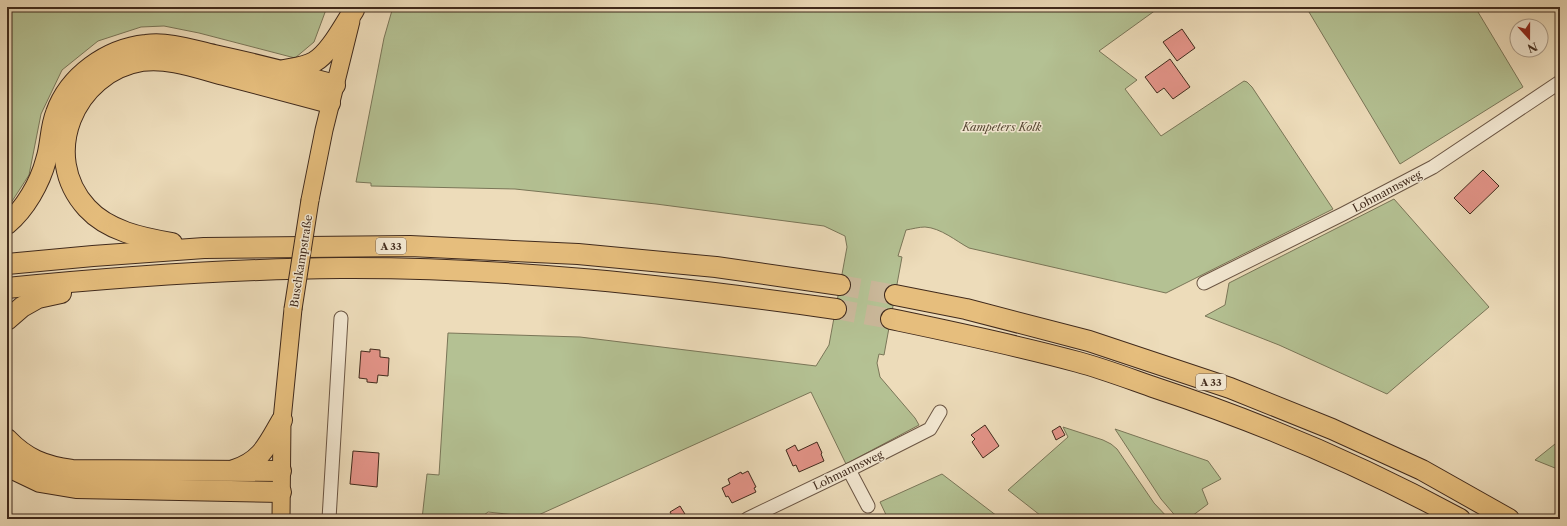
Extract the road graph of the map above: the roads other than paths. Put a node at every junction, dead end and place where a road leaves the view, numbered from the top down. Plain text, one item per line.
1 (354, 8) edge
2 (282, 70) junction
3 (1560, 82) edge
4 (333, 94) junction
5 (7, 224) edge
6 (204, 248) junction
7 (7, 264) edge
8 (214, 271) junction
9 (1204, 283) dead end
10 (840, 285) tunnel mouth
11 (7, 288) edge
12 (895, 295) tunnel mouth
13 (836, 309) tunnel mouth
14 (341, 318) dead end
15 (891, 319) tunnel mouth
16 (7, 320) edge
17 (940, 412) dead end
18 (282, 420) junction
19 (7, 439) edge
20 (7, 463) edge
21 (850, 470) junction
22 (230, 471) junction
23 (281, 471) junction
24 (281, 492) junction
25 (868, 506) dead end
26 (280, 519) edge
27 (329, 519) edge
28 (747, 519) edge
29 (1460, 519) edge
30 (1509, 519) edge

1 - 2 highway
1 - 4 main road, Buschkampstraße
2 - 4 highway
2 - 5 highway
3 - 9 street, Lohmannsweg
4 - 6 highway
4 - 18 main road, Buschkampstraße, bridge
6 - 7 highway, A 33
6 - 10 highway, A 33
8 - 11 highway, A 33
8 - 13 highway, A 33
8 - 16 highway
12 - 30 highway, A 33
14 - 27 street
15 - 29 highway, A 33
17 - 21 street, Lohmannsweg
18 - 22 highway
18 - 23 main road, Buschkampstraße
19 - 22 highway
20 - 24 highway
21 - 25 street
21 - 28 street, Lohmannsweg
22 - 23 highway
23 - 24 main road, Buschkampstraße
24 - 26 main road, Buschkampstraße

